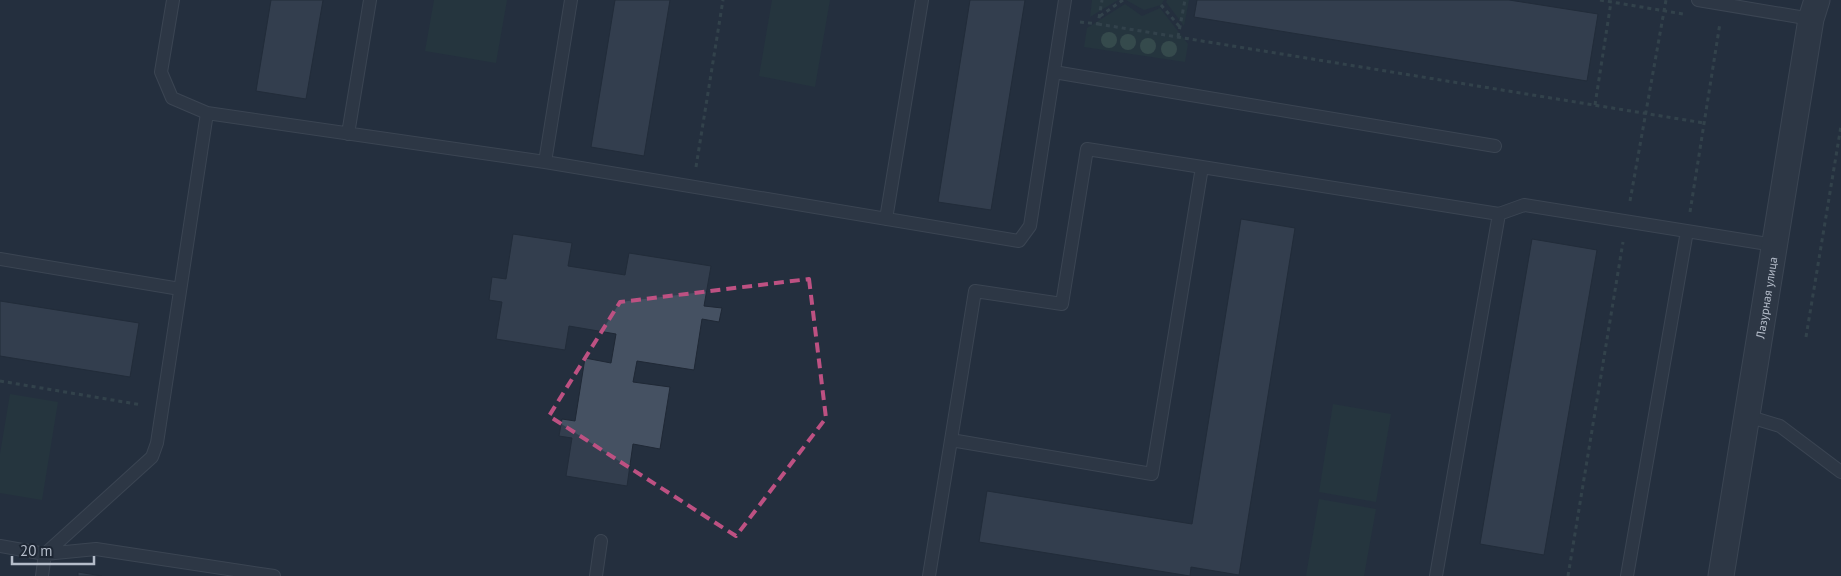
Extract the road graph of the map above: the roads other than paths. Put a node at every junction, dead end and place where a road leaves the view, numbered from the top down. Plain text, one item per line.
1 (173, 0) edge
2 (370, 0) edge
3 (571, 0) edge
4 (922, 0) edge
5 (1066, 0) edge
6 (1698, 0) edge
7 (1812, 6) edge
8 (1054, 72) junction
9 (206, 113) junction
10 (348, 134) junction
11 (1495, 146) dead end
12 (546, 162) junction
13 (1202, 167) junction
14 (1499, 214) junction
15 (886, 219) junction
16 (1687, 231) junction
17 (1774, 245) junction
18 (0, 259) edge
19 (180, 289) junction
20 (1747, 416) junction
21 (951, 440) junction
22 (1841, 472) edge
23 (601, 541) dead end
24 (0, 546) edge
25 (45, 554) junction
26 (42, 576) edge
27 (274, 576) edge
28 (596, 576) edge
29 (929, 576) edge
30 (1436, 576) edge
31 (1628, 576) edge
32 (1721, 576) edge

1 - 9 lane
2 - 10 lane
3 - 12 lane
4 - 15 lane
5 - 8 lane
6 - 7 lane
7 - 17 street, Лазурная улица
8 - 11 lane
8 - 15 lane
9 - 10 lane
9 - 19 lane
10 - 12 lane
12 - 15 lane
13 - 14 lane
13 - 21 lane
13 - 21 lane
14 - 16 lane
14 - 30 lane
16 - 17 lane
16 - 31 lane
17 - 20 street, Лазурная улица
18 - 19 lane
19 - 25 lane
20 - 22 lane
20 - 32 street, Лазурная улица
21 - 29 lane
23 - 28 lane
24 - 25 lane
25 - 26 lane
25 - 27 lane

